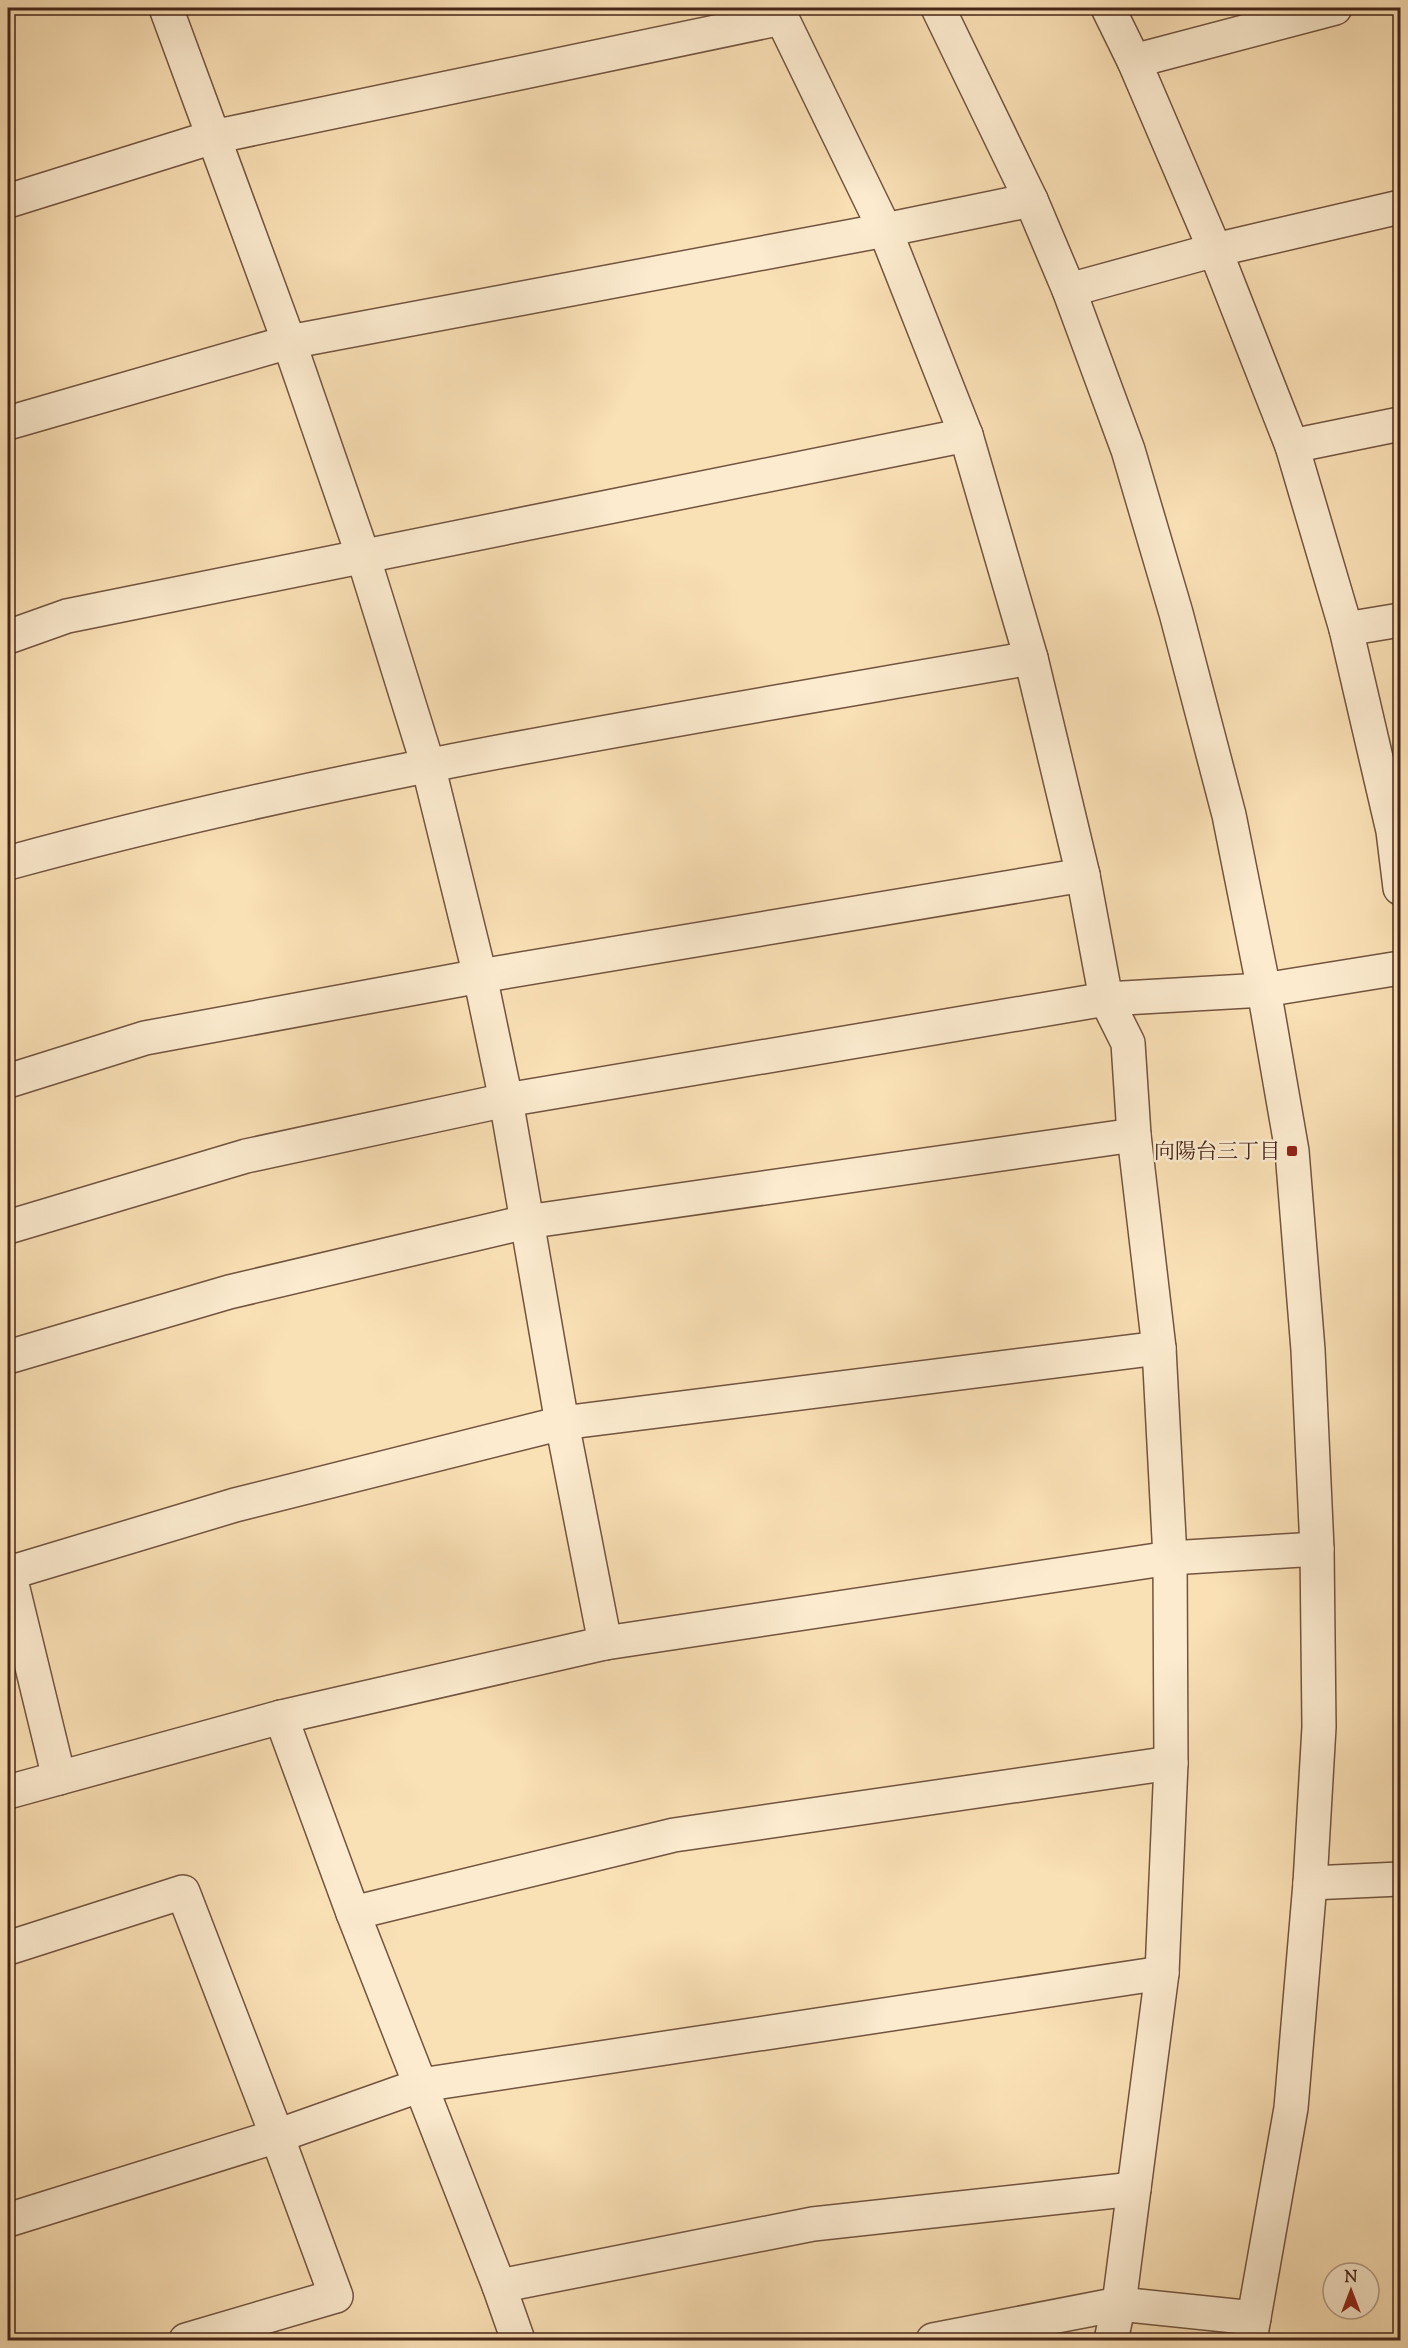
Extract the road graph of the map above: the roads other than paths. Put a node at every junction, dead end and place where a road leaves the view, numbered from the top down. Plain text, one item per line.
1 (166, 8) edge
2 (938, 8) edge
3 (1108, 8) edge
4 (1335, 8) edge
5 (779, 13) edge
6 (1134, 61) junction
7 (213, 137) junction
8 (1030, 200) junction
9 (8, 201) edge
10 (1401, 207) edge
11 (885, 230) junction
12 (1215, 250) junction
13 (1069, 290) junction
14 (289, 342) junction
15 (8, 423) edge
16 (1401, 424) edge
17 (966, 435) junction
18 (1292, 446) junction
19 (363, 556) junction
20 (1401, 620) edge
21 (1346, 629) junction
22 (8, 637) edge
23 (1030, 657) junction
24 (428, 765) junction
25 (1396, 830) edge
26 (8, 863) edge
27 (1083, 874) junction
28 (1401, 888) edge
29 (1401, 968) edge
30 (480, 976) junction
31 (1264, 990) junction
32 (1106, 999) junction
33 (8, 1081) edge
34 (506, 1100) junction
35 (1134, 1135) junction
36 (526, 1222) junction
37 (8, 1227) edge
38 (1159, 1348) junction
39 (8, 1357) edge
40 (562, 1423) junction
41 (1317, 1549) junction
42 (1170, 1558) junction
43 (8, 1570) edge
44 (605, 1643) junction
45 (281, 1717) junction
46 (1171, 1763) junction
47 (59, 1778) junction
48 (8, 1792) edge
49 (1401, 1879) edge
50 (1310, 1883) junction
51 (353, 1912) junction
52 (8, 1948) edge
53 (1162, 1973) junction
54 (421, 2085) junction
55 (277, 2136) junction
56 (1134, 2189) junction
57 (8, 2220) edge
58 (499, 2286) junction
59 (1119, 2304) junction
60 (1252, 2329) edge
61 (186, 2340) edge
62 (518, 2340) edge
63 (933, 2340) edge
64 (1112, 2340) edge

1 - 7 street
2 - 8 street
3 - 6 street
4 - 6 street
5 - 7 street
5 - 11 street
6 - 12 street
7 - 9 street
7 - 14 street
8 - 11 street
8 - 13 street
10 - 12 street
11 - 14 street
11 - 17 street
12 - 13 street
12 - 18 street
13 - 31 street
14 - 15 street
14 - 19 street
16 - 18 street
17 - 19 street
17 - 23 street
18 - 21 street
19 - 22 street
19 - 24 street
20 - 21 street
21 - 25 street
23 - 24 street
23 - 27 street
24 - 26 street
24 - 30 street
25 - 28 street
27 - 30 street
27 - 32 street
29 - 31 street
30 - 33 street
30 - 34 street
31 - 32 street
31 - 41 street
32 - 34 street
32 - 35 street
34 - 36 street
34 - 37 street
35 - 36 street
35 - 38 street
36 - 39 street
36 - 40 street
38 - 40 street
38 - 42 street
40 - 43 street
40 - 44 street
41 - 42 street
41 - 50 street
42 - 44 street
42 - 46 street
43 - 47 street
44 - 45 street
45 - 47 street
45 - 51 street
46 - 51 street
46 - 53 street
47 - 48 street
49 - 50 street
50 - 60 street
51 - 54 street
52 - 55 street
53 - 54 street
53 - 56 street
54 - 55 street
54 - 58 street
55 - 57 street
55 - 61 street
56 - 58 street
56 - 59 street
58 - 62 street
59 - 60 street
59 - 63 street
59 - 64 street

